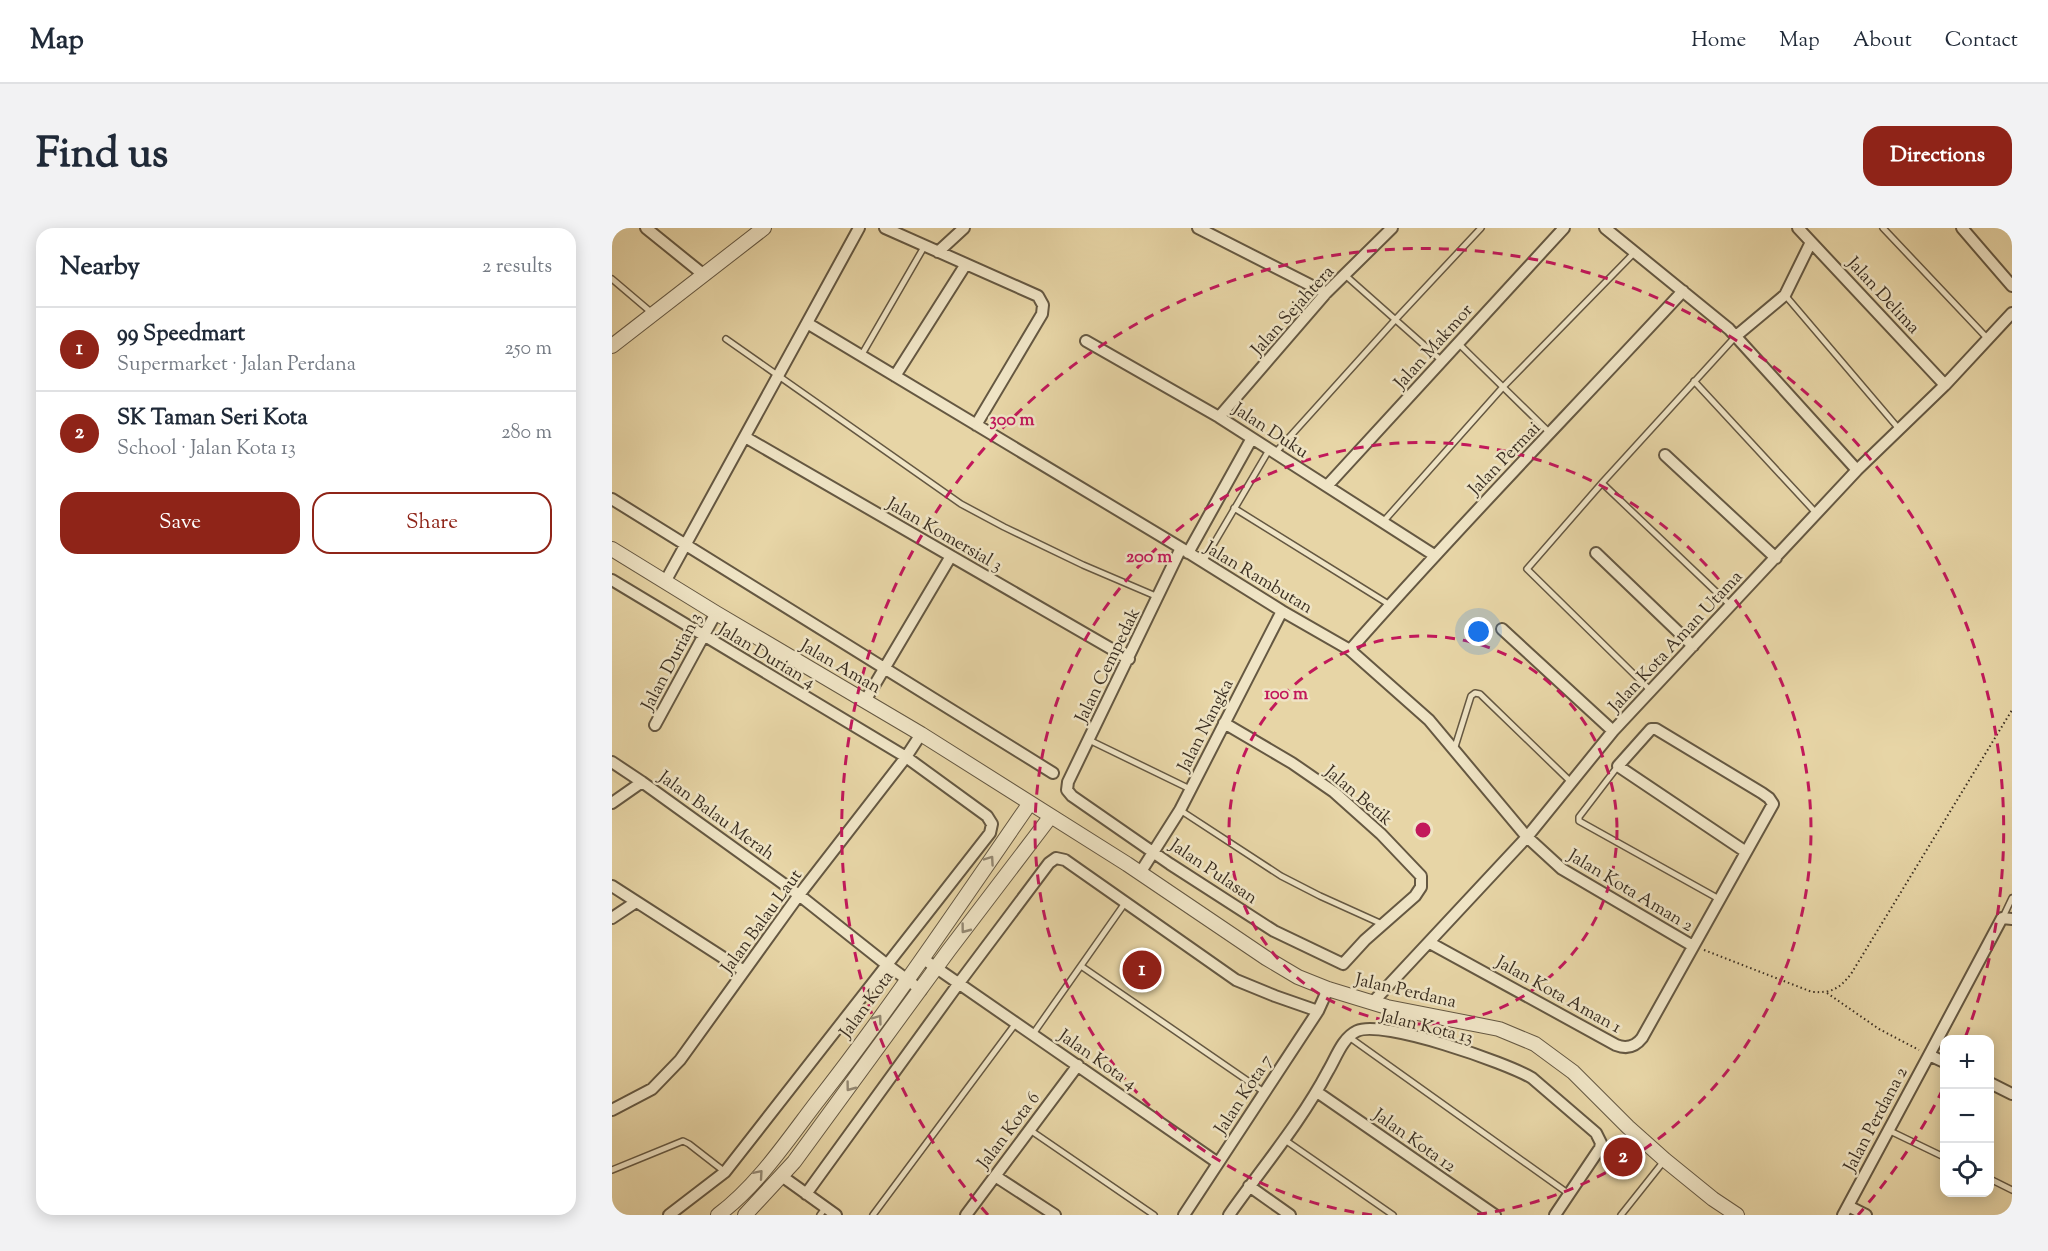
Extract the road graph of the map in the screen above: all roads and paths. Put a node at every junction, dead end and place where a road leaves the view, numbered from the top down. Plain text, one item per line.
1 (646, 228) edge
2 (764, 228) edge
3 (859, 228) edge
4 (885, 228) edge
5 (964, 228) edge
6 (1198, 228) edge
7 (1392, 228) edge
8 (1481, 228) edge
9 (1564, 228) edge
10 (1605, 228) edge
11 (1798, 228) edge
12 (1883, 228) edge
13 (1962, 228) edge
14 (1811, 242) junction
15 (944, 246) junction
16 (924, 247) junction
17 (1635, 252) junction
18 (966, 264) junction
19 (704, 275) junction
20 (1345, 275) junction
21 (612, 279) edge
22 (2012, 286) edge
23 (1683, 291) junction
24 (1326, 294) junction
25 (1785, 295) junction
26 (2012, 313) edge
27 (653, 314) junction
28 (1395, 320) junction
29 (807, 323) junction
30 (1736, 336) junction
31 (1988, 338) junction
32 (726, 339) dead end
33 (1086, 341) dead end
34 (1458, 343) junction
35 (612, 346) edge
36 (861, 356) junction
37 (1442, 362) junction
38 (779, 375) junction
39 (894, 376) junction
40 (1694, 381) junction
41 (1945, 385) junction
42 (1503, 387) junction
43 (1219, 417) junction
44 (976, 425) junction
45 (1899, 429) junction
46 (1551, 434) junction
47 (745, 437) junction
48 (1252, 438) junction
49 (1273, 450) junction
50 (1665, 455) dead end
51 (1857, 470) junction
52 (1602, 483) junction
53 (1327, 486) junction
54 (612, 499) edge
55 (1234, 508) junction
56 (1816, 514) junction
57 (1383, 522) junction
58 (685, 544) junction
59 (612, 549) edge
60 (1185, 550) junction
61 (1596, 553) dead end
62 (1434, 555) junction
63 (951, 556) junction
64 (1776, 558) junction
65 (1203, 562) junction
66 (665, 582) junction
67 (613, 583) edge
68 (1158, 597) junction
69 (1390, 605) junction
70 (1731, 606) junction
71 (1281, 611) junction
72 (716, 613) junction
73 (1502, 629) dead end
74 (703, 636) junction
75 (1693, 646) junction
76 (1350, 650) junction
77 (1129, 659) junction
78 (884, 668) junction
79 (1651, 691) junction
80 (865, 701) junction
81 (2012, 710) edge
82 (1224, 723) junction
83 (655, 725) dead end
84 (1613, 731) junction
85 (921, 734) junction
86 (1089, 740) junction
87 (1455, 750) junction
88 (906, 757) junction
89 (612, 762) edge
90 (1617, 766) junction
91 (1053, 773) dead end
92 (642, 782) junction
93 (1571, 782) junction
94 (1190, 789) junction
95 (1072, 796) joint
96 (612, 803) edge
97 (1030, 803) junction
98 (1180, 810) junction
99 (1051, 816) junction
100 (1527, 837) junction
101 (1155, 852) junction
102 (1746, 852) junction
103 (1140, 873) junction
104 (612, 886) edge
105 (799, 895) junction
106 (2012, 898) edge
107 (1719, 899) junction
108 (636, 902) junction
109 (1126, 902) junction
110 (612, 918) edge
111 (2007, 918) edge
112 (1383, 925) junction
113 (1430, 943) junction
114 (1693, 946) junction
115 (922, 958) junction
116 (886, 964) junction
117 (1343, 964) joint
118 (1081, 966) junction
119 (936, 968) junction
120 (744, 971) junction
121 (906, 980) junction
122 (959, 983) junction
123 (1328, 989) junction
124 (921, 990) junction
125 (1827, 993) junction
126 (1373, 1002) junction
127 (1317, 1011) junction
128 (1016, 1023) junction
129 (1033, 1034) junction
130 (1349, 1037) junction
131 (1929, 1055) junction
132 (1940, 1060) edge
133 (1078, 1065) junction
134 (1994, 1085) edge
135 (1264, 1092) junction
136 (1317, 1092) junction
137 (2012, 1094) edge
138 (612, 1110) edge
139 (1029, 1130) junction
140 (1888, 1130) junction
141 (1283, 1139) junction
142 (1940, 1155) edge
143 (1665, 1160) junction
144 (1218, 1163) junction
145 (612, 1170) edge
146 (725, 1172) junction
147 (995, 1176) junction
148 (783, 1177) junction
149 (1994, 1181) edge
150 (1249, 1186) junction
151 (2012, 1190) edge
152 (806, 1194) junction
153 (1569, 1194) junction
154 (1845, 1210) edge
155 (823, 1211) edge
156 (669, 1215) edge
157 (718, 1215) edge
158 (745, 1215) edge
159 (836, 1215) edge
160 (873, 1215) edge
161 (966, 1215) edge
162 (1055, 1215) edge
163 (1154, 1215) edge
164 (1184, 1215) edge
165 (1229, 1215) edge
166 (1290, 1215) edge
167 (1393, 1215) edge
168 (1495, 1215) edge
169 (1555, 1215) edge
170 (1621, 1215) edge
171 (1737, 1215) edge
172 (1866, 1215) edge

1 - 19 street
2 - 19 street
3 - 29 street
4 - 16 street
5 - 15 street
6 - 24 street
7 - 20 street, Jalan Sejahtera
8 - 28 lane
9 - 34 street, Jalan Makmor
10 - 17 street
11 - 14 street, Jalan Delima
12 - 31 lane
13 - 22 street
14 - 25 street
14 - 41 street, Jalan Delima
15 - 16 street
15 - 18 street
16 - 36 lane
17 - 23 street
17 - 42 lane
18 - 39 street
18 - 44 street
19 - 27 street
20 - 24 street, Jalan Sejahtera
20 - 28 lane
21 - 27 lane
23 - 30 street
23 - 46 street, Jalan Permai
24 - 43 street, Jalan Sejahtera
25 - 30 street
25 - 45 lane
26 - 31 street, Jalan Kota Aman Utama
27 - 35 street
28 - 37 lane
28 - 49 lane
29 - 36 street, Jalan Rambutan
29 - 38 street
30 - 40 lane
30 - 51 street
31 - 41 street, Jalan Kota Aman Utama
32 - 38 lane
33 - 43 street, Jalan Duku
34 - 37 street, Jalan Makmor
34 - 42 lane
36 - 39 street, Jalan Rambutan
37 - 53 street, Jalan Makmor
38 - 47 street
38 - 68 lane
39 - 44 street, Jalan Rambutan
40 - 52 lane
40 - 56 lane
41 - 45 street, Jalan Kota Aman Utama
42 - 46 lane
42 - 57 lane
43 - 48 street, Jalan Duku
44 - 60 street, Jalan Rambutan
45 - 51 street, Jalan Kota Aman Utama
46 - 62 street, Jalan Permai
47 - 58 street
47 - 63 street, Jalan Komersial 3
48 - 49 street, Jalan Duku
48 - 60 street, Jalan Cempedak
49 - 53 street, Jalan Duku
49 - 55 lane
50 - 64 street
51 - 56 street, Jalan Kota Aman Utama
52 - 70 lane
52 - 79 lane
53 - 57 street, Jalan Duku
54 - 58 street
55 - 65 lane
55 - 69 lane
56 - 64 street, Jalan Kota Aman Utama
57 - 62 street, Jalan Duku
58 - 66 street
58 - 78 street
59 - 66 street, Jalan Aman
60 - 65 street, Jalan Rambutan
60 - 68 street, Jalan Cempedak
61 - 75 street
62 - 69 street, Jalan Permai
63 - 77 street, Jalan Komersial 3
63 - 78 street
64 - 70 street, Jalan Kota Aman Utama
65 - 71 street, Jalan Rambutan
66 - 72 street, Jalan Aman
67 - 74 street, Jalan Durian 4
68 - 77 street, Jalan Cempedak
69 - 76 street, Jalan Permai
70 - 75 street, Jalan Kota Aman Utama
71 - 76 street, Jalan Rambutan
71 - 82 street, Jalan Nangka
72 - 74 street, Jalan Durian 3
72 - 80 street, Jalan Aman
73 - 84 street
74 - 83 street, Jalan Durian 3
74 - 88 street, Jalan Durian 4
75 - 79 street, Jalan Kota Aman Utama
76 - 87 street, Jalan Rambutan
77 - 86 street, Jalan Cempedak
78 - 80 street
78 - 91 street
79 - 84 street, Jalan Kota Aman Utama
80 - 85 street, Jalan Aman
81 - 125 path
82 - 94 street, Jalan Nangka
82 - 112 street, Jalan Betik
84 - 93 street, Jalan Kota Aman Utama
85 - 88 street, Jalan Balau Laut
85 - 97 street, Jalan Aman
86 - 94 lane
86 - 95 street, Jalan Cempedak
87 - 93 lane
87 - 100 street, Jalan Rambutan
88 - 105 street, Jalan Balau Laut
88 - 116 street, Jalan Durian 4
89 - 92 street, Jalan Balau Merah
90 - 102 street
90 - 102 street
90 - 107 lane
92 - 96 street
92 - 105 street, Jalan Balau Merah
93 - 100 street, Jalan Kota Aman Utama
94 - 98 street, Jalan Nangka
95 - 101 street, Jalan Pulasan
97 - 99 street, Jalan Aman
115 -> 97 street, Jalan Kota
98 - 101 street, Jalan Nangka
98 - 112 lane
99 - 103 street, Jalan Perdana
99 -> 119 street, Jalan Kota
100 - 113 street, Jalan Kota Aman Utama
100 - 114 street, Jalan Kota Aman 2
101 - 103 street, Jalan Nangka
101 - 117 street, Jalan Pulasan
102 - 107 street
103 - 123 street, Jalan Perdana
104 - 108 street
105 - 116 street, Jalan Balau Merah
105 - 120 street, Jalan Balau Laut
106 - 111 lane
107 - 114 street
108 - 110 street
108 - 120 street
109 - 118 lane
109 - 122 street
109 - 127 street
111 - 131 street
112 - 117 street, Jalan Betik
113 - 114 street, Jalan Kota Aman 1
113 - 126 street, Jalan Kota Aman Utama
114 - 125 path
115 - 119 street, Jalan Kota 4
115 - 121 street, Jalan Kota
116 - 121 street, Jalan Balau Merah
116 - 146 street, Jalan Durian 4
118 - 129 lane
118 - 135 lane
119 - 122 street, Jalan Kota 4
119 - 124 street, Jalan Kota
120 - 138 street, Jalan Balau Laut
121 - 124 street, Jalan Balau Merah
157 -> 121 street, Jalan Kota
122 - 128 street, Jalan Kota 4
122 - 152 street
123 - 126 street, Jalan Perdana
123 - 127 street, Jalan Kota 7
124 -> 148 street, Jalan Kota
125 - 131 path
126 - 143 street, Jalan Perdana
127 - 135 street, Jalan Kota 7
128 - 129 street, Jalan Kota 4
128 - 160 lane
129 - 133 street, Jalan Kota 4
130 - 136 street
130 - 153 lane
130 - 153 street, Jalan Kota 13
131 - 132 street, Jalan Perdana 2
131 - 140 street, Jalan Perdana 2
133 - 139 street, Jalan Kota 6
133 - 144 street, Jalan Kota 4
134 - 137 street
135 - 144 street, Jalan Kota 7
136 - 141 street
136 - 168 street, Jalan Kota 12
139 - 147 street, Jalan Kota 6
139 - 163 lane
140 - 142 lane
140 - 154 street, Jalan Perdana 2
141 - 150 street
141 - 167 lane
143 - 170 lane
143 - 171 street, Jalan Perdana
144 - 164 street, Jalan Kota 7
145 - 146 lane
146 - 156 street, Jalan Durian 4
147 - 161 street, Jalan Kota 6
147 - 162 street
148 - 152 street
148 - 158 street, Jalan Kota
149 - 151 lane
150 - 165 street
150 - 166 street
152 - 155 street
153 - 169 street
154 - 172 street
155 - 159 street

